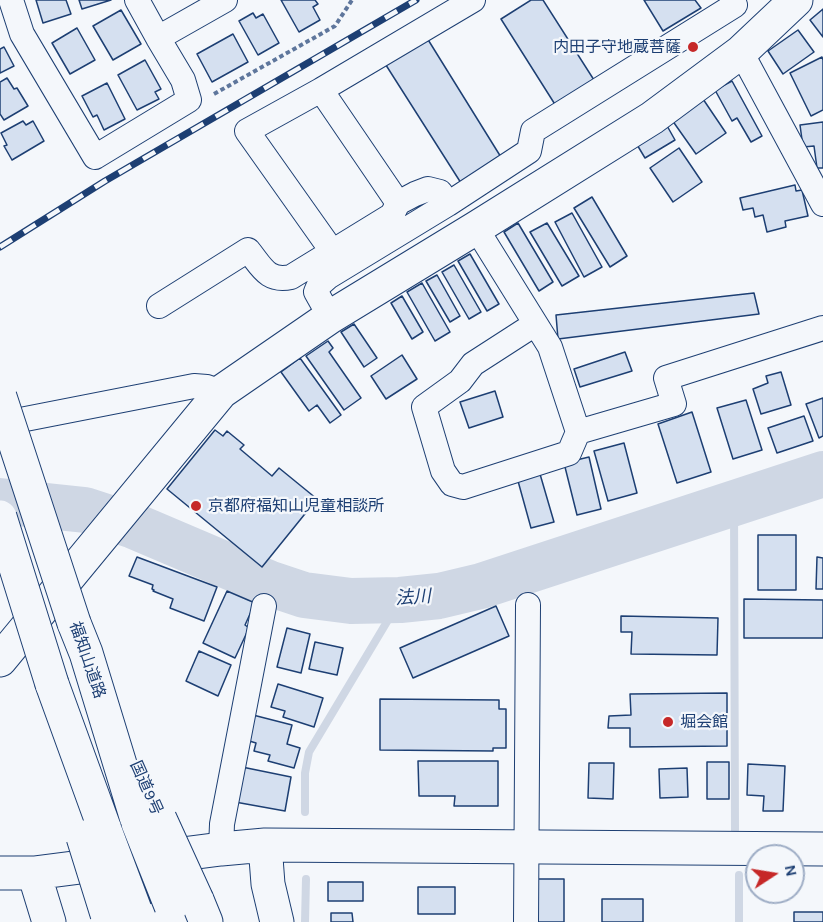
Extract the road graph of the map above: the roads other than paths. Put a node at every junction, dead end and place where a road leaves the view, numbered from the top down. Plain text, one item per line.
1 (11, 0) edge
2 (137, 0) edge
3 (225, 0) edge
4 (473, 0) edge
5 (733, 0) edge
6 (796, 0) edge
7 (158, 38) junction
8 (741, 52) junction
9 (321, 90) junction
10 (820, 191) edge
11 (398, 203) junction
12 (448, 204) junction
13 (476, 228) junction
14 (332, 251) junction
15 (159, 306) dead end
16 (330, 317) junction
17 (535, 324) junction
18 (823, 328) edge
19 (221, 392) junction
20 (0, 397) edge
21 (0, 424) edge
22 (578, 432) junction
23 (0, 518) edge
24 (528, 604) dead end
25 (264, 606) dead end
26 (86, 653) joint
27 (0, 660) edge
28 (265, 845) junction
29 (526, 848) junction
30 (221, 849) junction
31 (823, 849) edge
32 (0, 873) edge
33 (34, 873) junction
34 (188, 913) edge
35 (123, 917) edge
36 (49, 922) edge
37 (277, 922) edge
38 (526, 922) edge

1 - 7 street
2 - 7 street
3 - 7 street
4 - 9 street
5 - 12 street
6 - 8 main road
8 - 10 street
8 - 13 main road
9 - 11 street
9 - 14 street
11 - 12 street
11 - 14 street
12 - 16 street
13 - 16 main road
13 - 17 street
14 - 15 street
16 - 19 main road
17 - 22 street
17 - 22 street
18 - 22 street
19 - 21 street
19 - 27 main road
20 - 26 main road, 福知山道路, bridge
23 - 35 main road, bridge
24 - 29 street
25 - 30 street
26 - 34 main road, 国道9号, bridge
28 - 29 main road
28 - 30 main road
28 - 37 main road
29 - 31 main road
29 - 38 street
30 - 33 main road
32 - 33 main road
33 - 36 main road

